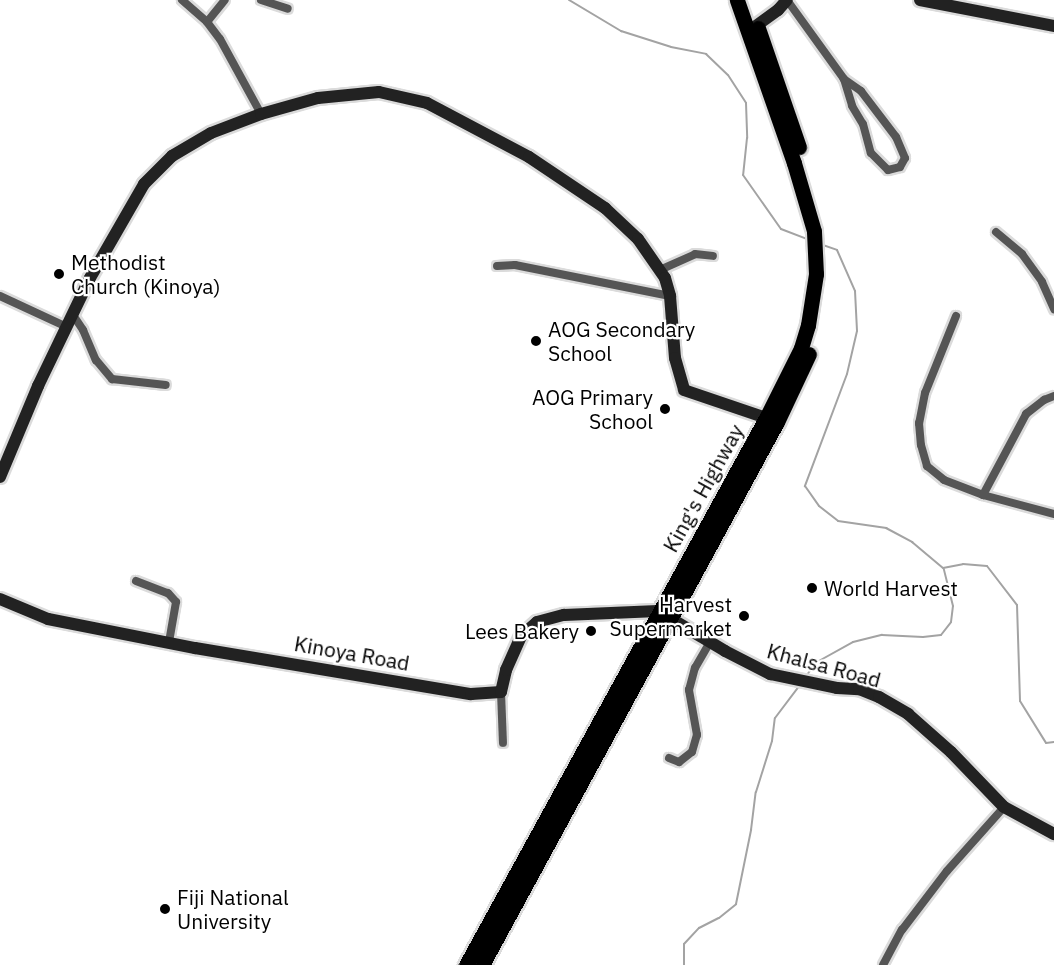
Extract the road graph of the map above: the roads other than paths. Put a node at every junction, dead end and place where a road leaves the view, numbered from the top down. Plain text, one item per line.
1 (182, 0) edge
2 (225, 0) edge
3 (261, 0) edge
4 (737, 0) edge
5 (747, 0) edge
6 (787, 0) edge
7 (920, 0) edge
8 (288, 9) dead end
9 (207, 22) junction
10 (1054, 26) edge
11 (753, 29) junction
12 (844, 79) junction
13 (261, 114) junction
14 (996, 232) dead end
15 (713, 256) dead end
16 (497, 266) dead end
17 (662, 269) junction
18 (0, 296) edge
19 (670, 296) junction
20 (1054, 309) edge
21 (73, 315) junction
22 (956, 316) dead end
23 (67, 327) junction
24 (166, 385) dead end
25 (1054, 396) edge
26 (772, 420) junction
27 (0, 477) edge
28 (983, 495) junction
29 (1054, 514) edge
30 (136, 581) dead end
31 (0, 599) edge
32 (664, 615) junction
33 (169, 642) junction
34 (710, 642) junction
35 (501, 692) junction
36 (503, 743) dead end
37 (669, 758) dead end
38 (1004, 807) junction
39 (1054, 834) edge
40 (466, 965) edge
41 (482, 965) edge
42 (883, 965) edge

1 - 9 street
2 - 9 street
3 - 8 street
4 - 11 highway, King's Highway
5 - 11 highway, King's Highway
6 - 11 street
6 - 12 street
7 - 10 street
9 - 13 street
11 - 26 highway, King's Highway
12 - 12 street
13 - 17 street
13 - 21 street
14 - 20 street
15 - 17 street
16 - 19 street
17 - 19 street
18 - 23 street
19 - 26 street
21 - 23 street
21 - 24 street
22 - 28 street
23 - 27 street
25 - 28 street
26 - 32 highway, King's Highway
28 - 29 street
30 - 33 street
31 - 33 street, Kinoya Road
32 - 34 street, Khalsa Road
32 - 35 street
32 - 40 highway, King's Highway
32 - 41 highway, King's Highway
33 - 35 street, Kinoya Road
34 - 37 street
34 - 38 street, Khalsa Road
35 - 36 street
38 - 39 street, Khalsa Road
38 - 42 street

